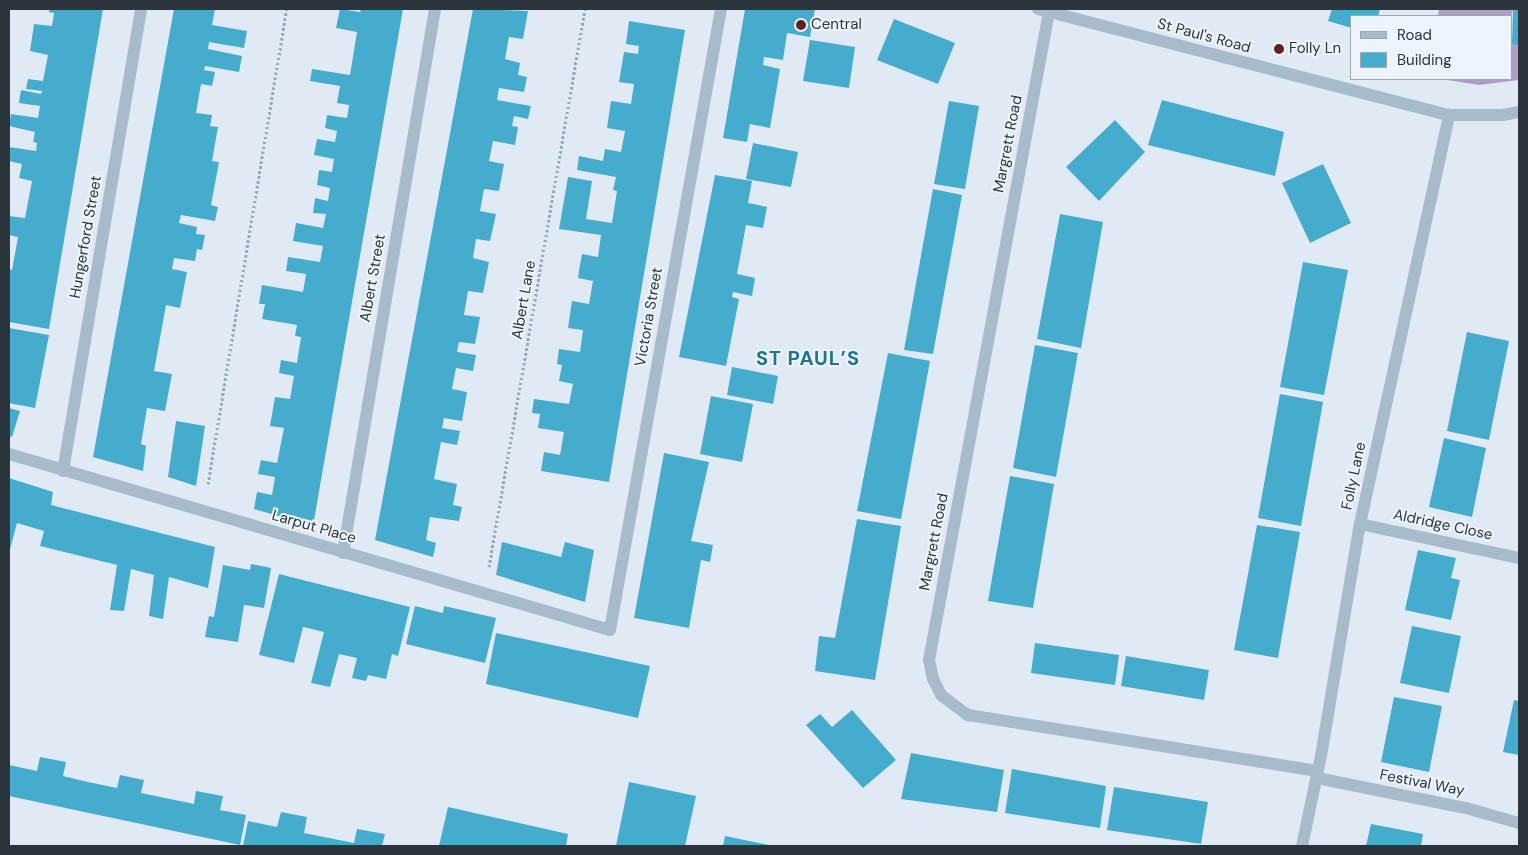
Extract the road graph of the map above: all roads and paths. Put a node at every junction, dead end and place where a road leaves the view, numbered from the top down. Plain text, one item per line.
1 (141, 9) edge
2 (287, 9) edge
3 (435, 9) edge
4 (586, 9) edge
5 (721, 9) edge
6 (1044, 10) edge
7 (1519, 112) edge
8 (1449, 115) junction
9 (9, 454) edge
10 (63, 471) junction
11 (203, 512) junction
12 (1360, 524) junction
13 (343, 553) junction
14 (1519, 558) edge
15 (484, 595) junction
16 (610, 630) joint
17 (1318, 774) junction
18 (1519, 823) edge
19 (1302, 846) edge

1 - 10 street, Hungerford Street
2 - 11 path
3 - 13 street, Albert Street
4 - 15 path, Albert Lane
5 - 16 street, Victoria Street
6 - 8 street, St Paul's Road
6 - 17 street, Margrett Road
7 - 8 street, St Paul's Road
8 - 12 street, Folly Lane
9 - 10 street, Larput Place
10 - 11 street, Larput Place
11 - 13 street, Larput Place
12 - 14 street, Aldridge Close
12 - 17 street, Folly Lane
13 - 15 street, Larput Place
15 - 16 street, Larput Place
17 - 18 street, Festival Way
17 - 19 street, Folly Lane

